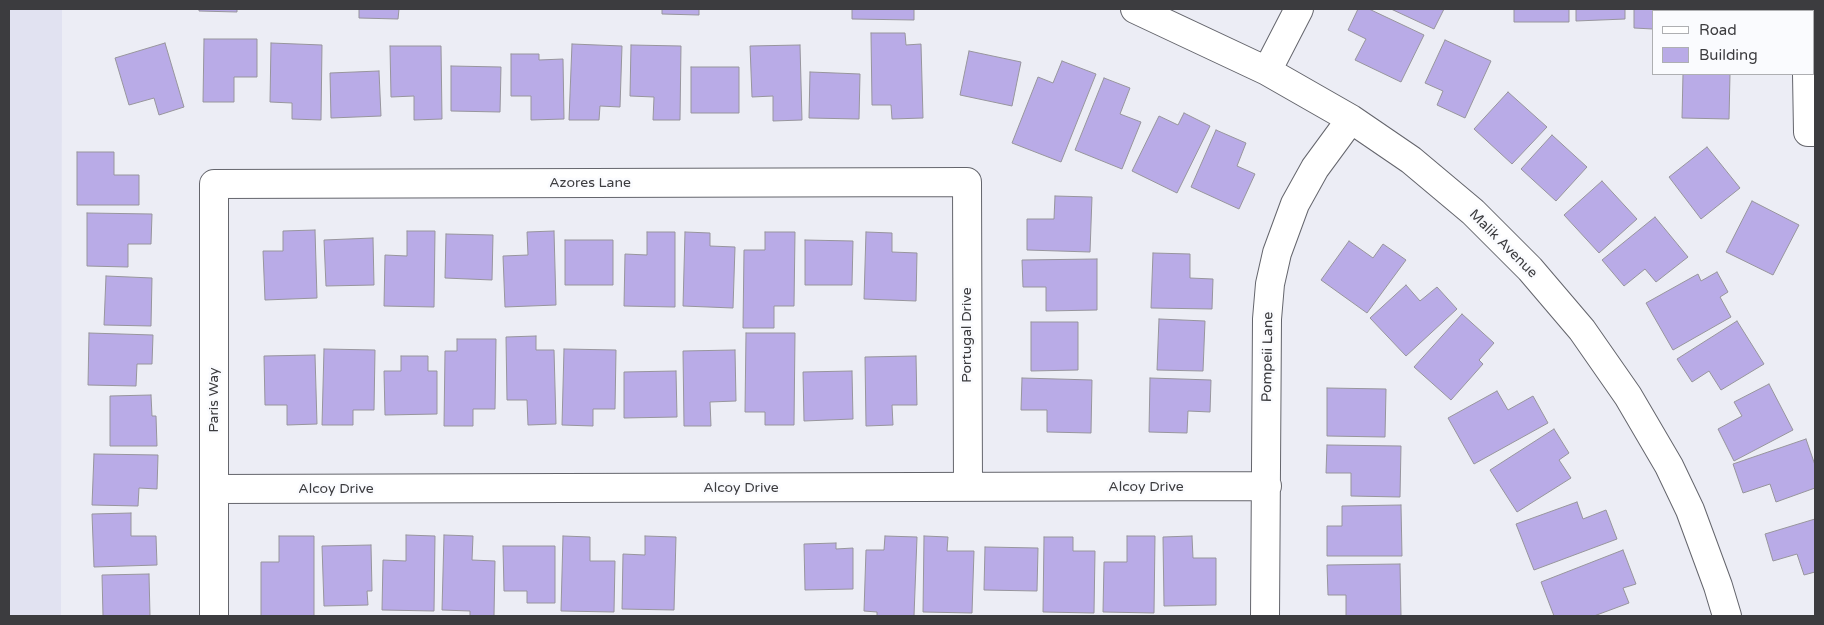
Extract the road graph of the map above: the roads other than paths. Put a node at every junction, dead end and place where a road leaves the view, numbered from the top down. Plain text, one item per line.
1 (1135, 9) edge
2 (1300, 9) edge
3 (1267, 70) junction
4 (1807, 75) edge
5 (1351, 118) junction
6 (1815, 132) edge
7 (967, 182) joint
8 (214, 184) joint
9 (1267, 486) junction
10 (968, 487) junction
11 (214, 489) junction
12 (214, 616) edge
13 (1265, 616) edge
14 (1727, 616) edge

1 - 3 street, Malik Avenue
2 - 3 street
3 - 5 street, Malik Avenue
4 - 6 street
5 - 9 street, Pompeii Lane
5 - 14 street, Malik Avenue
7 - 8 street, Azores Lane
7 - 10 street, Portugal Drive
8 - 11 street, Paris Way
9 - 10 street, Alcoy Drive
9 - 13 street, Pompeii Lane
10 - 11 street, Alcoy Drive
11 - 12 street, Paris Way

